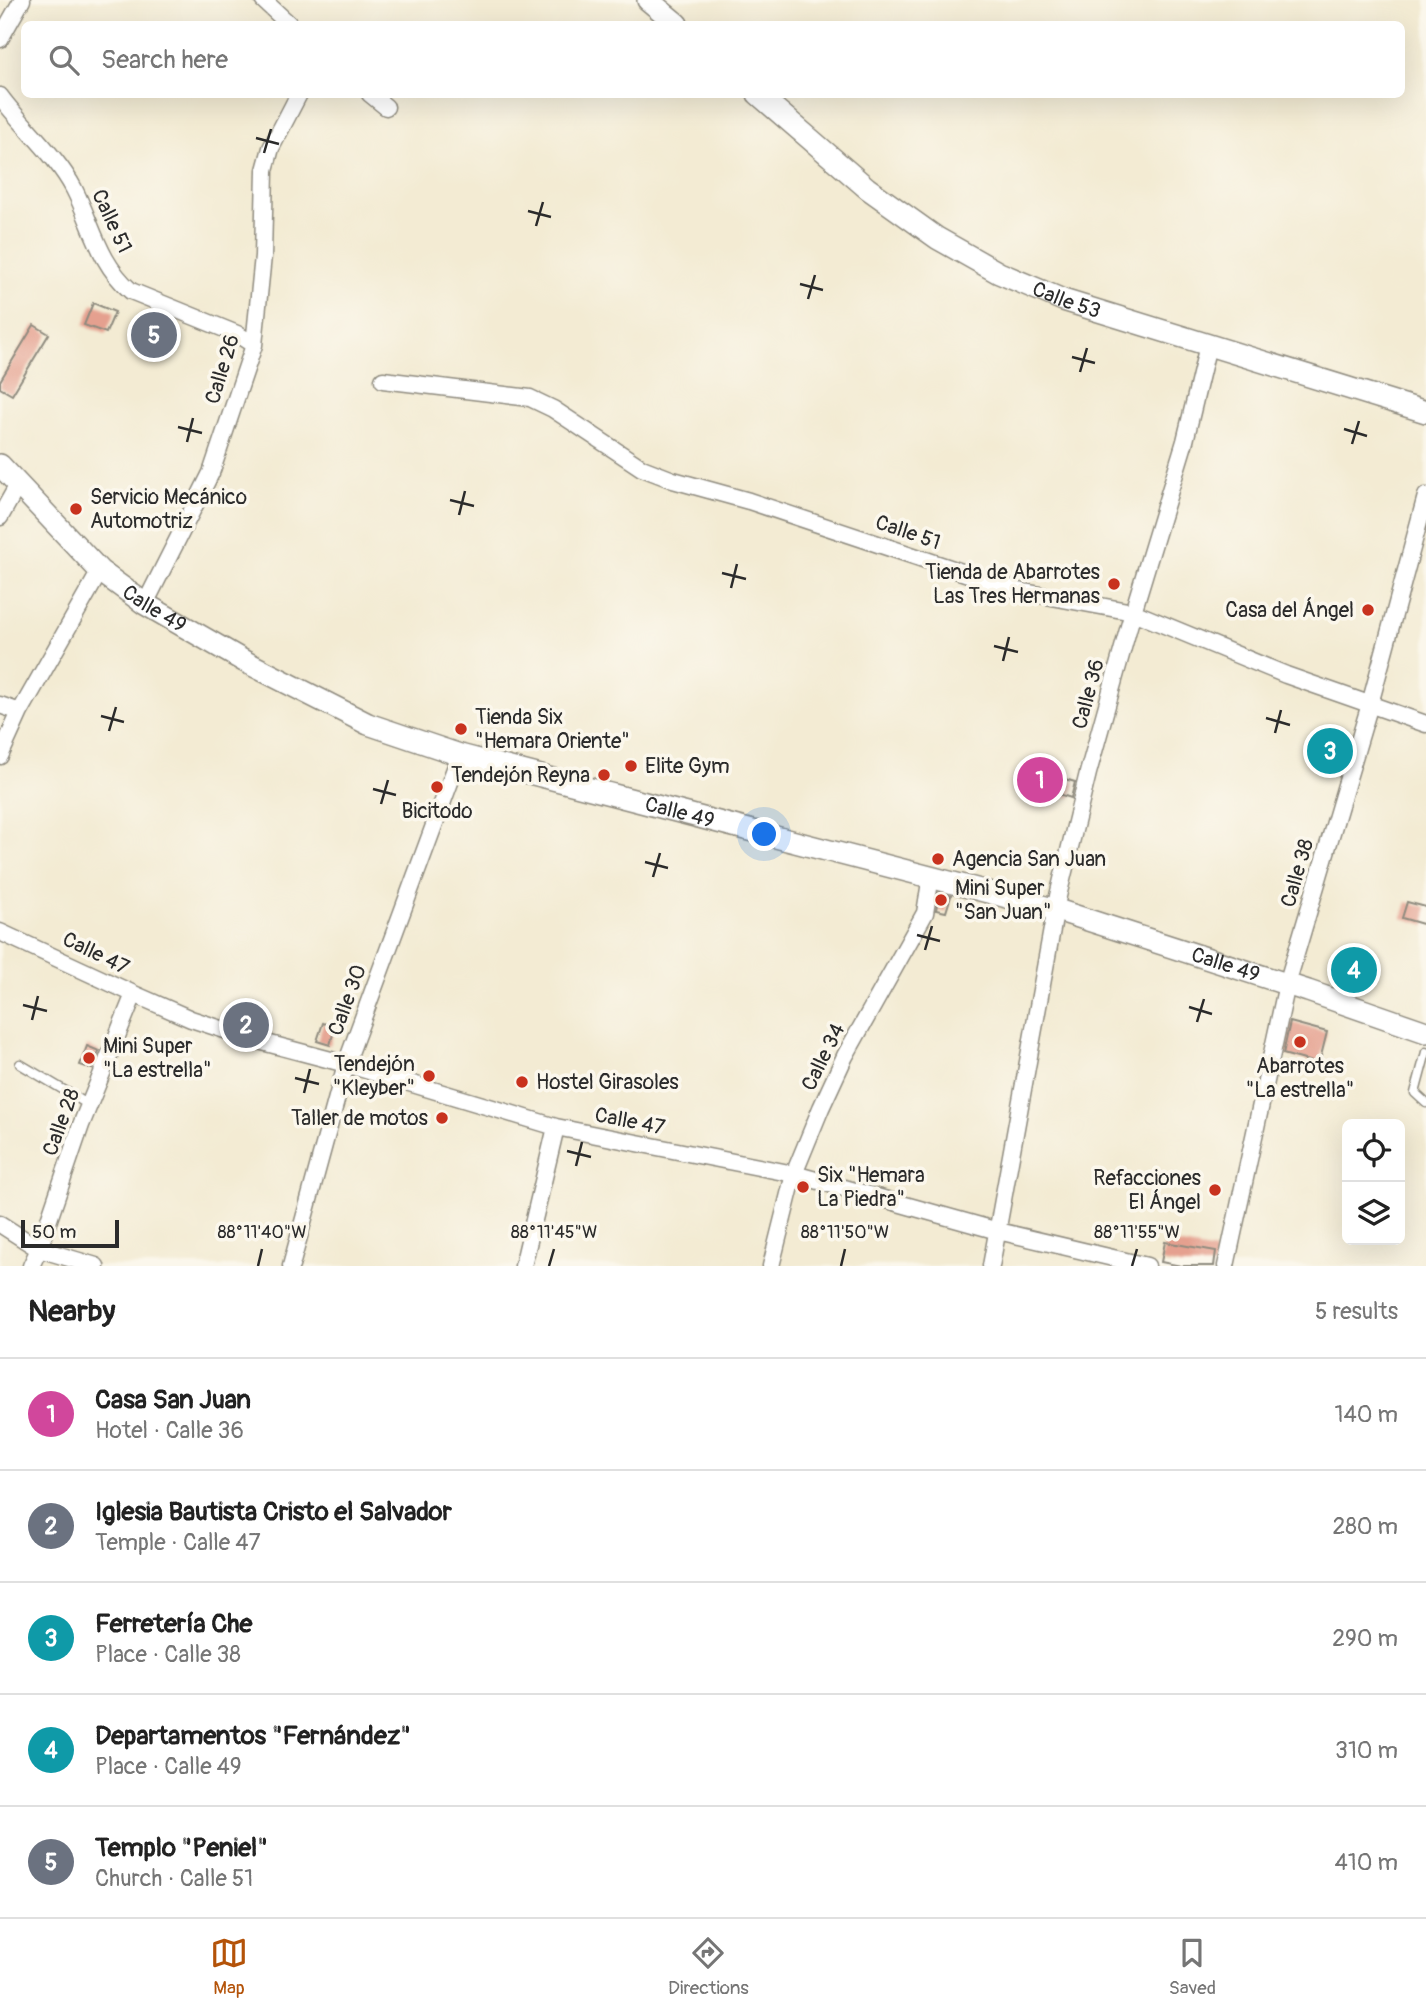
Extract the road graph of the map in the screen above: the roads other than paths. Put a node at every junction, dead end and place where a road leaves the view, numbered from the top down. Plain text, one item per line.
1 (22, 0) edge
2 (263, 0) edge
3 (648, 0) edge
4 (286, 21) edge
5 (673, 21) edge
6 (0, 39) edge
7 (0, 96) edge
8 (297, 98) edge
9 (375, 98) edge
10 (763, 98) edge
11 (386, 107) dead end
12 (254, 345) junction
13 (1208, 345) junction
14 (383, 380) dead end
15 (1426, 412) edge
16 (0, 465) edge
17 (19, 483) junction
18 (1426, 496) edge
19 (0, 517) edge
20 (100, 571) junction
21 (145, 604) junction
22 (1133, 612) junction
23 (1370, 704) junction
24 (0, 705) edge
25 (20, 712) junction
26 (1426, 724) edge
27 (460, 755) junction
28 (0, 756) edge
29 (931, 876) junction
30 (1057, 910) junction
31 (0, 932) edge
32 (1287, 984) junction
33 (134, 994) junction
34 (1426, 1032) edge
35 (1426, 1052) edge
36 (20, 1064) dead end
37 (346, 1064) junction
38 (1426, 1103) edge
39 (89, 1105) junction
40 (556, 1127) junction
41 (794, 1174) junction
42 (0, 1224) edge
43 (998, 1231) junction
44 (39, 1249) junction
45 (31, 1266) edge
46 (96, 1266) edge
47 (290, 1266) edge
48 (523, 1266) edge
49 (771, 1266) edge
50 (991, 1266) edge
51 (1147, 1266) edge
52 (1226, 1266) edge

1 - 6 street
2 - 4 street
3 - 5 street
7 - 12 street, Calle 51
8 - 12 street, Calle 26
9 - 11 street
10 - 13 street, Calle 53
12 - 21 street, Calle 26
13 - 15 street, Calle 53
13 - 22 street, Calle 36
14 - 22 street, Calle 51
16 - 17 street, Calle 49
17 - 19 street
17 - 20 street, Calle 49
18 - 23 street, Calle 38
20 - 21 street, Calle 49
20 - 25 street
21 - 27 street, Calle 49
22 - 23 street, Calle 51
22 - 30 street, Calle 36
23 - 26 street, Calle 51
23 - 32 street, Calle 38
24 - 25 street
25 - 28 street
27 - 29 street, Calle 49
27 - 37 street, Calle 30
29 - 30 street, Calle 49
29 - 41 street, Calle 34
30 - 32 street, Calle 49
30 - 43 street, Calle 36
31 - 33 street, Calle 47
32 - 34 street, Calle 49
32 - 52 street, Calle 38
33 - 37 street, Calle 47
33 - 39 street, Calle 28
35 - 38 lane
36 - 39 lane
37 - 40 street, Calle 47
37 - 47 street, Calle 30
39 - 44 street, Calle 28
40 - 41 street, Calle 47
40 - 48 street
41 - 43 street, Calle 47
41 - 49 street, Calle 34
42 - 44 street
43 - 50 street, Calle 36
43 - 51 street, Calle 47
44 - 45 street, Calle 28
44 - 46 street

